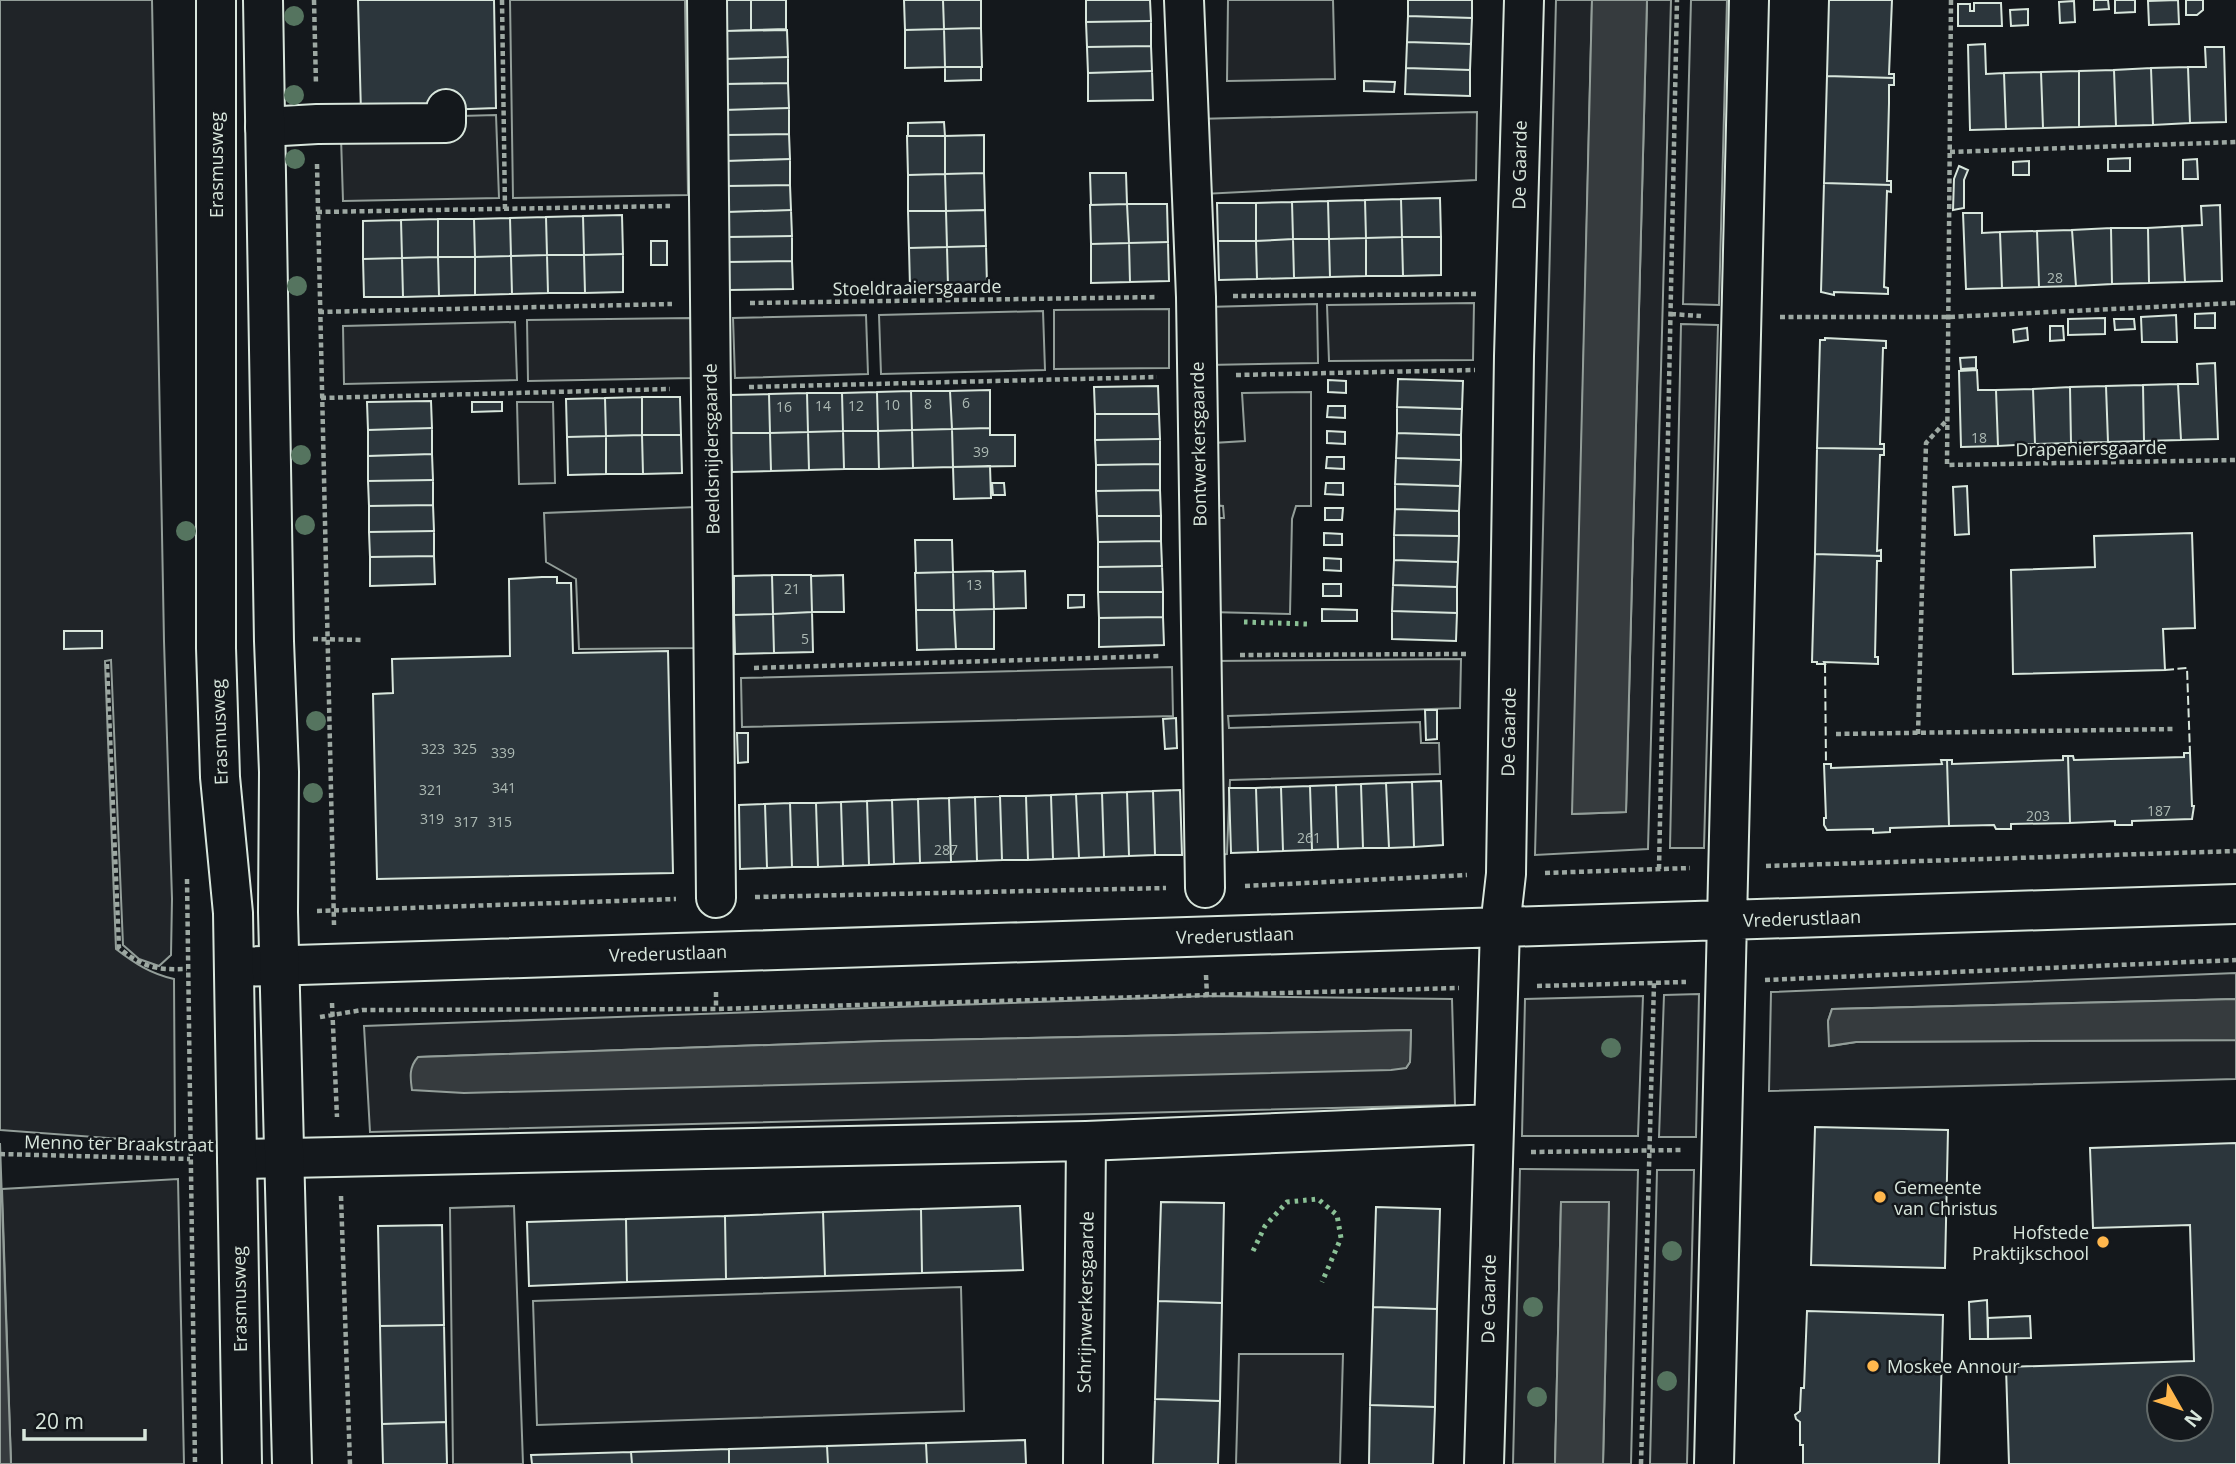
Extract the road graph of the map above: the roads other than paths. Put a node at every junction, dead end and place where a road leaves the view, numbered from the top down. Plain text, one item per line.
1 (216, 0) edge
2 (262, 0) edge
3 (707, 0) edge
4 (1184, 0) edge
5 (1524, 0) edge
6 (1749, 0) edge
7 (446, 109) dead end
8 (265, 127) junction
9 (1205, 887) road end
10 (716, 898) road end
11 (2236, 904) edge
12 (1727, 920) junction
13 (1500, 927) junction
14 (279, 966) junction
15 (234, 967) junction
16 (1492, 1138) junction
17 (1086, 1141) junction
18 (283, 1156) junction
19 (237, 1159) junction
20 (242, 1464) edge
21 (292, 1464) edge
22 (1083, 1464) edge
23 (1484, 1464) edge
24 (1714, 1464) edge

1 - 15 street, Erasmusweg
2 - 8 street
3 - 10 street, Beeldsnijdersgaarde
4 - 9 street, Bontwerkersgaarde
5 - 13 street, De Gaarde
6 - 12 street
7 - 8 street
8 - 14 street
11 - 12 street, Vrederustlaan
12 - 13 street, Vrederustlaan
12 - 24 street
13 - 14 street, Vrederustlaan
13 - 16 street, De Gaarde
14 - 15 street, Vrederustlaan
14 - 18 street
15 - 19 street, Erasmusweg
16 - 17 street
16 - 23 street, De Gaarde
17 - 18 street
17 - 22 street, Schrijnwerkersgaarde
18 - 19 street
18 - 21 street
19 - 20 street, Erasmusweg

